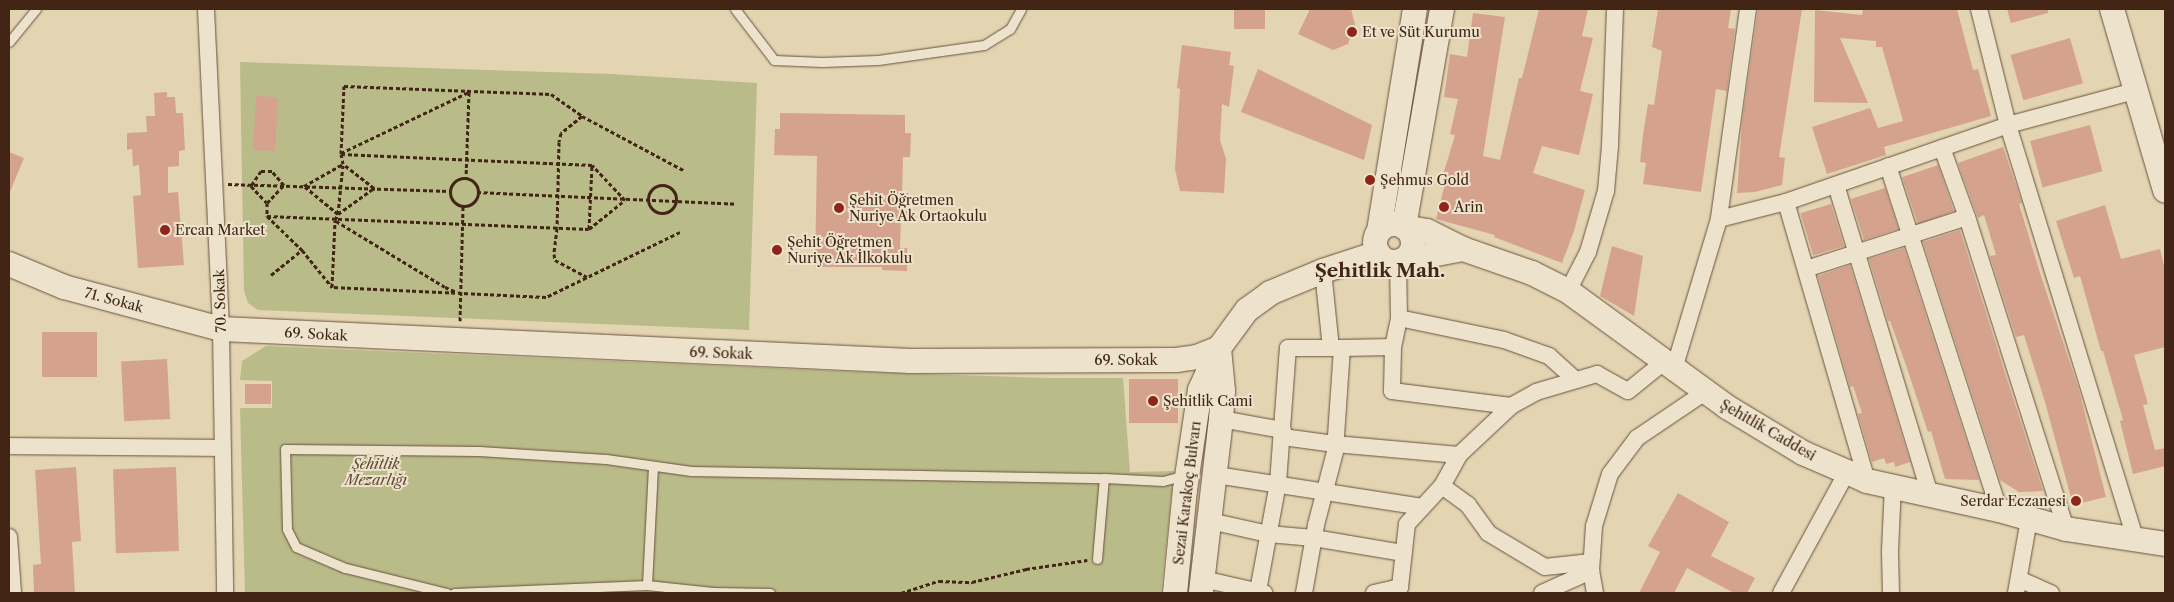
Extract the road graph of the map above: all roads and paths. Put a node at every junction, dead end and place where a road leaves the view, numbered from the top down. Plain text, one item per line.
1 (36, 9) edge
2 (206, 9) edge
3 (735, 9) edge
4 (1021, 9) edge
5 (1415, 9) edge
6 (1442, 9) edge
7 (1615, 9) edge
8 (1748, 9) edge
9 (1979, 9) edge
10 (2112, 9) edge
11 (9, 42) edge
12 (469, 92) junction
13 (2135, 92) junction
14 (582, 116) junction
15 (2008, 125) junction
16 (1942, 148) junction
17 (341, 154) junction
18 (466, 158) junction
19 (343, 164) junction
20 (559, 164) junction
21 (592, 165) junction
22 (1888, 166) junction
23 (683, 170) dead end
24 (466, 178) junction
25 (215, 183) junction
26 (284, 185) junction
27 (1836, 185) junction
28 (251, 186) junction
29 (304, 186) junction
30 (341, 187) junction
31 (374, 188) junction
32 (2165, 190) edge
33 (450, 191) junction
34 (477, 192) junction
35 (558, 197) junction
36 (590, 198) junction
37 (625, 200) junction
38 (649, 200) junction
39 (676, 201) junction
40 (1786, 202) junction
41 (267, 203) junction
42 (737, 204) dead end
43 (463, 205) junction
44 (338, 214) junction
45 (267, 216) junction
46 (1967, 217) junction
47 (1719, 219) junction
48 (335, 220) junction
49 (464, 226) junction
50 (1404, 227) junction
51 (557, 228) junction
52 (589, 229) junction
53 (680, 232) dead end
54 (1910, 235) junction
55 (1463, 248) junction
56 (302, 250) junction
57 (1389, 251) junction
58 (1856, 252) junction
59 (9, 264) edge
60 (1806, 269) junction
61 (1323, 271) junction
62 (271, 275) dead end
63 (587, 277) junction
64 (332, 287) junction
65 (1568, 290) junction
66 (461, 294) junction
67 (1399, 318) junction
68 (221, 329) junction
69 (459, 341) junction
70 (1393, 347) junction
71 (1219, 348) junction
72 (1337, 348) junction
73 (1670, 365) junction
74 (1576, 380) junction
75 (1705, 392) junction
76 (1511, 406) junction
77 (1220, 419) junction
78 (1283, 433) junction
79 (1336, 444) junction
80 (9, 446) edge
81 (222, 448) junction
82 (1459, 455) junction
83 (653, 466) junction
84 (1188, 474) junction
85 (1216, 475) junction
86 (1857, 476) junction
87 (1104, 478) junction
88 (1278, 483) junction
89 (1442, 486) junction
90 (1893, 486) junction
91 (1325, 490) junction
92 (1930, 495) junction
93 (1423, 507) junction
94 (1999, 510) junction
95 (2029, 519) junction
96 (1210, 522) junction
97 (2066, 529) junction
98 (1268, 534) junction
99 (9, 537) edge
100 (1314, 538) junction
101 (2135, 538) junction
102 (2165, 544) edge
103 (1404, 553) junction
104 (1097, 559) joint
105 (1591, 567) junction
106 (647, 586) junction
107 (1202, 586) edge
108 (2017, 586) edge
109 (1261, 592) edge
110 (13, 593) edge
111 (225, 593) edge
112 (447, 593) edge
113 (454, 593) edge
114 (713, 593) edge
115 (770, 593) edge
116 (901, 593) edge
117 (1175, 593) edge
118 (1304, 593) edge
119 (1371, 593) edge
120 (1542, 593) edge
121 (1595, 593) edge
122 (1781, 593) edge
123 (1892, 593) edge
124 (2051, 593) edge

1 - 11 lane
2 - 25 street, 70. Sokak
3 - 4 lane
5 - 57 street
6 - 50 street
7 - 65 street
8 - 47 street
9 - 15 street
10 - 13 street
12 - 14 path
12 - 17 path
12 - 17 path
12 - 18 path
13 - 15 street
13 - 32 street
14 - 20 path
14 - 23 path
15 - 16 street
15 - 101 street
16 - 22 street
16 - 46 street
17 - 18 path
17 - 19 path
18 - 20 path
18 - 24 path
19 - 29 path
19 - 30 path
19 - 31 path
20 - 21 path
20 - 35 path
21 - 36 path
21 - 37 path
22 - 27 street
22 - 54 street
24 - 33 path
24 - 34 path
25 - 28 path
25 - 68 street, 70. Sokak
26 - 28 path
26 - 28 path
26 - 29 path
26 - 41 path
27 - 40 street
27 - 58 street
28 - 41 path
29 - 30 path
29 - 44 path
30 - 31 path
30 - 44 path
31 - 33 path
31 - 44 path
33 - 43 path
34 - 35 path
34 - 43 path
35 - 36 path
35 - 51 path
36 - 37 path
36 - 52 path
37 - 38 path
37 - 52 path
38 - 39 path
38 - 39 path
38 - 39 path
39 - 42 path
40 - 47 street
40 - 60 street
41 - 45 path
43 - 49 path
44 - 48 path
45 - 48 path
45 - 56 path
46 - 54 street
46 - 97 street
47 - 73 street
48 - 49 path
48 - 64 path
48 - 66 path
49 - 51 path
49 - 66 path
50 - 55 street, Şehitlik Caddesi
50 - 57 street, Şehitlik Caddesi
50 - 57 street
51 - 52 path
51 - 63 path
53 - 63 path
54 - 58 street
54 - 94 street
55 - 57 street
55 - 65 street, Şehitlik Caddesi
56 - 62 path
56 - 64 path
57 - 61 street, Sezai Karakoç Bulvarı
57 - 67 street
58 - 60 street
58 - 92 street
59 - 68 street, 71. Sokak
60 - 86 street
61 - 71 street, Sezai Karakoç Bulvarı
61 - 72 street
63 - 66 path
64 - 66 path
65 - 73 street, Şehitlik Caddesi
66 - 69 path
67 - 70 street
67 - 74 street
68 - 69 street, 69. Sokak
68 - 81 street, 70. Sokak
69 - 71 street, 69. Sokak
70 - 72 street
70 - 76 street
71 - 77 street
71 - 84 street, Sezai Karakoç Bulvarı
72 - 78 street
72 - 79 street
73 - 74 street
73 - 75 street, Şehitlik Caddesi
74 - 76 street
75 - 86 street, Şehitlik Caddesi
75 - 105 street
76 - 82 street
77 - 78 street
77 - 85 street
78 - 79 street
78 - 88 street
79 - 82 street
79 - 91 street
80 - 81 street
81 - 111 street, 70. Sokak
82 - 89 street
83 - 87 lane
83 - 106 lane
83 - 112 lane
84 - 87 lane
84 - 117 street, Sezai Karakoç Bulvarı
85 - 88 street
85 - 96 street
86 - 90 street, Şehitlik Caddesi
86 - 122 street
87 - 104 lane
88 - 91 street
88 - 98 street
89 - 93 street
89 - 105 street
90 - 92 street, Şehitlik Caddesi
90 - 123 street
91 - 93 street
91 - 100 street
92 - 94 street, Şehitlik Caddesi
93 - 103 street
94 - 95 street, Şehitlik Caddesi
95 - 97 street, Şehitlik Caddesi
95 - 108 street
96 - 98 street
96 - 107 street
97 - 101 street, Şehitlik Caddesi
98 - 100 street
98 - 109 street
99 - 110 street
100 - 103 street
100 - 118 street
101 - 102 street, Şehitlik Caddesi
103 - 119 street
104 - 116 path
105 - 120 street
105 - 121 street
106 - 113 lane
106 - 114 lane
107 - 109 street
108 - 124 street
114 - 115 lane

